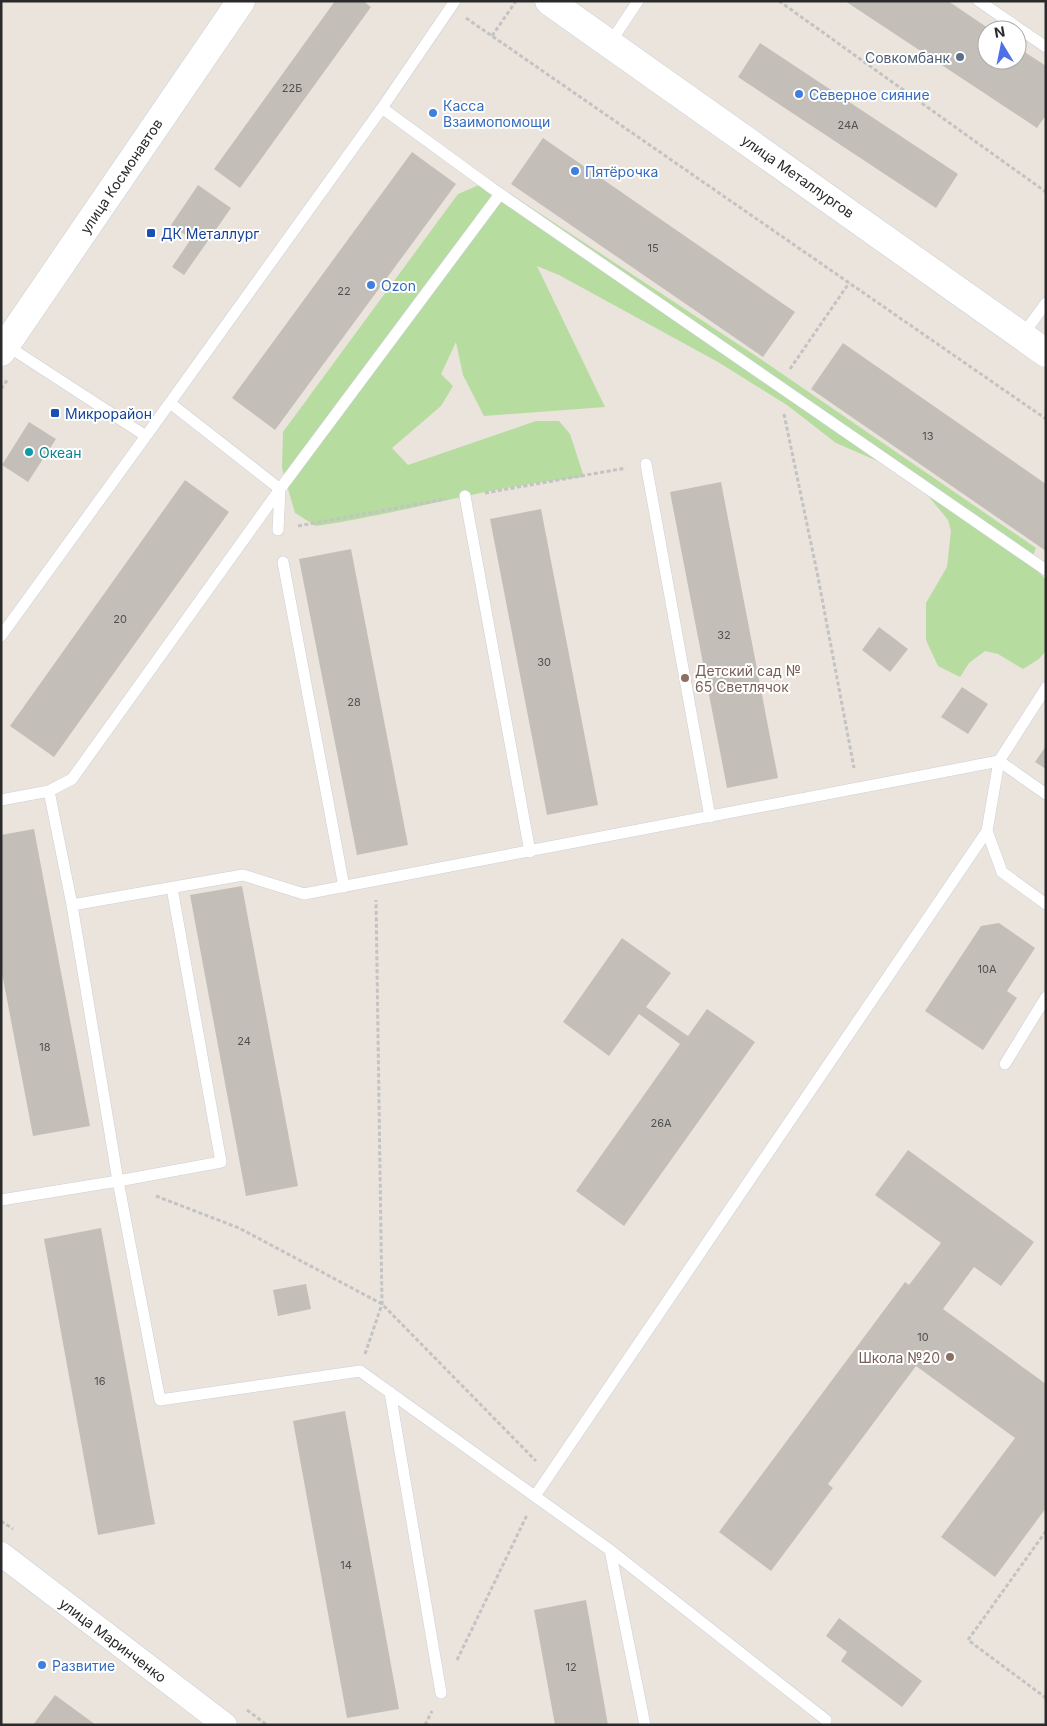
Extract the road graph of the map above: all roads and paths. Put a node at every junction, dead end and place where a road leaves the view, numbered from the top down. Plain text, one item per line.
1 (241, 1) edge
2 (516, 1) edge
3 (549, 1) edge
4 (638, 1) edge
5 (779, 1) edge
6 (979, 1) edge
7 (453, 4) edge
8 (492, 36) junction
9 (610, 43) junction
10 (1046, 46) edge
11 (382, 108) junction
12 (1046, 192) edge
13 (500, 194) junction
14 (849, 282) junction
15 (1046, 303) edge
16 (1022, 336) junction
17 (4, 348) edge
18 (1046, 353) edge
19 (778, 386) junction
20 (170, 403) junction
21 (1046, 418) edge
22 (146, 436) junction
23 (646, 464) dead end
24 (280, 489) junction
25 (465, 496) dead end
26 (278, 530) dead end
27 (283, 562) dead end
28 (1046, 570) edge
29 (1, 636) edge
30 (1046, 688) edge
31 (999, 761) junction
32 (857, 789) junction
33 (49, 791) junction
34 (1046, 794) edge
35 (1, 800) edge
36 (710, 817) junction
37 (987, 831) junction
38 (530, 852) junction
39 (376, 882) junction
40 (344, 887) junction
41 (172, 888) junction
42 (1046, 904) edge
43 (72, 905) junction
44 (1046, 997) edge
45 (1005, 1064) dead end
46 (118, 1181) junction
47 (1, 1200) edge
48 (382, 1304) junction
49 (360, 1371) junction
50 (390, 1392) junction
51 (550, 1474) junction
52 (535, 1496) junction
53 (1046, 1531) edge
54 (610, 1550) junction
55 (1, 1554) edge
56 (442, 1693) junction
57 (1046, 1698) edge
58 (826, 1720) dead end
59 (225, 1725) edge
60 (425, 1725) edge
61 (644, 1725) edge

1 - 17 main road, улица Космонавтов
2 - 8 path
3 - 9 main road, улица Металлургов
4 - 9 lane
5 - 12 path
6 - 10 lane
7 - 8 path
7 - 11 lane
8 - 14 path
9 - 16 main road, улица Металлургов
11 - 13 lane
11 - 20 lane
13 - 19 lane
13 - 24 lane
14 - 19 path
14 - 21 path
15 - 16 lane
16 - 18 main road, улица Металлургов
17 - 22 lane
19 - 28 lane
19 - 32 path
20 - 22 lane
20 - 24 lane
22 - 29 lane
23 - 36 lane
24 - 26 lane
24 - 33 lane
25 - 38 lane
27 - 40 lane
30 - 31 lane
31 - 32 lane
31 - 34 lane
31 - 37 lane
32 - 36 lane
33 - 35 lane
33 - 43 lane
36 - 38 lane
37 - 42 lane
37 - 51 lane
38 - 39 lane
39 - 40 lane
39 - 48 path
40 - 41 lane
41 - 43 lane
41 - 46 lane
43 - 46 lane
44 - 45 lane
46 - 47 lane
46 - 48 path
46 - 49 lane
48 - 49 path
48 - 51 path
49 - 50 lane
50 - 52 lane
50 - 56 lane
51 - 52 lane
52 - 54 lane
52 - 56 path
53 - 57 path
54 - 58 lane
54 - 61 lane
55 - 59 street, улица Маринченко
56 - 60 path

